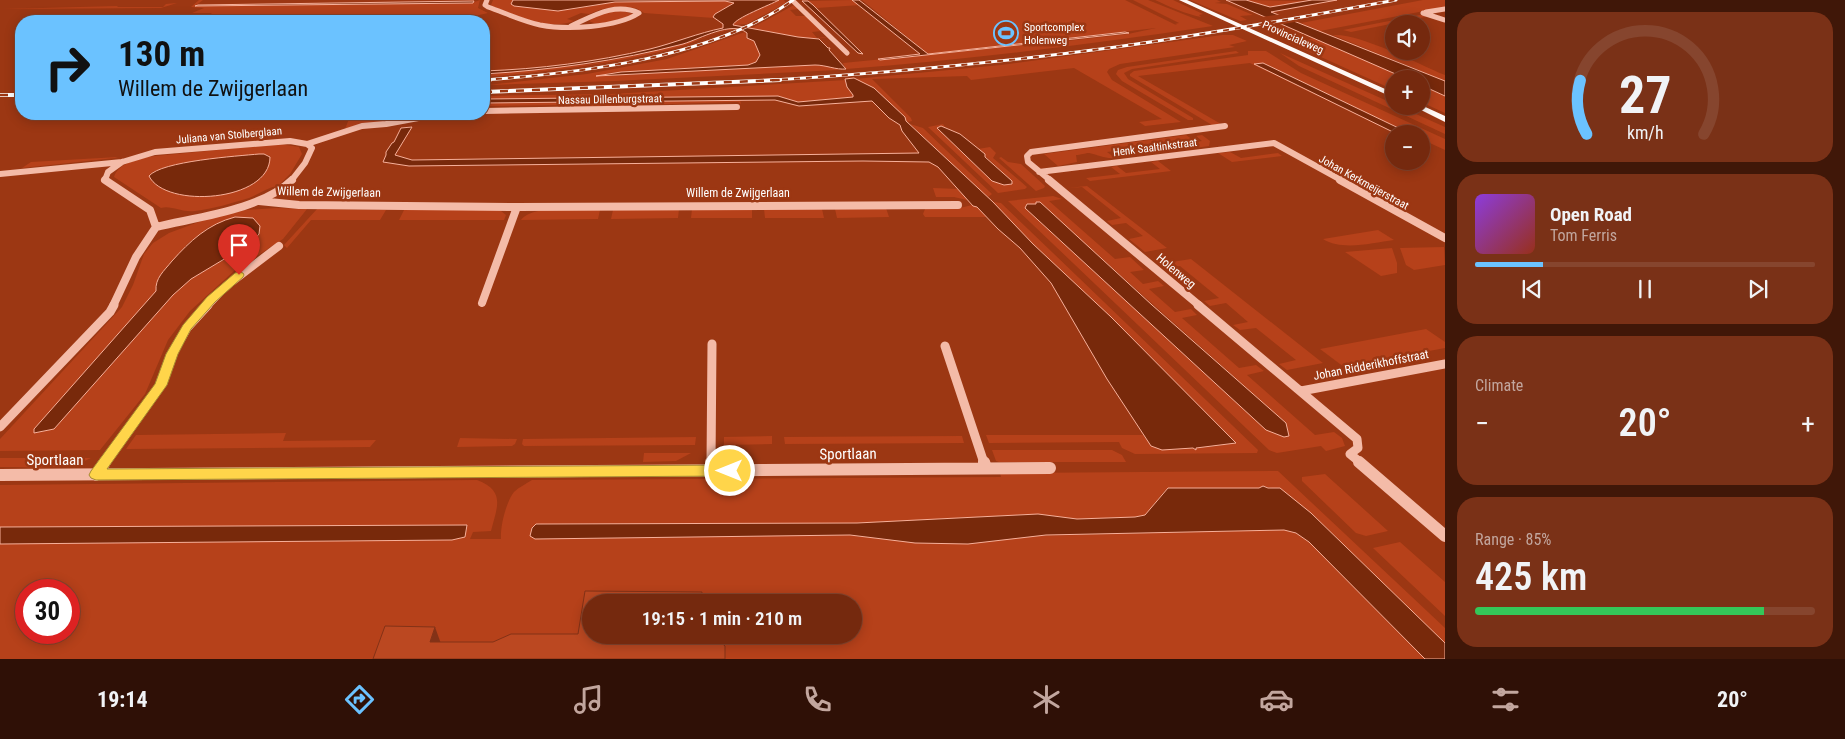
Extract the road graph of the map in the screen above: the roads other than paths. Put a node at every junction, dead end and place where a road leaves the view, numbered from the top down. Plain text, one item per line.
1 (487, 0) edge
2 (792, 0) edge
3 (1182, 0) edge
4 (1445, 9) edge
5 (1445, 20) edge
6 (571, 26) junction
7 (847, 53) dead end
8 (1385, 92) edge
9 (737, 107) dead end
10 (490, 111) edge
11 (1430, 112) edge
12 (1445, 119) edge
13 (408, 120) edge
14 (1225, 126) dead end
15 (1274, 143) joint
16 (308, 144) junction
17 (122, 162) junction
18 (1039, 172) junction
19 (0, 174) edge
20 (259, 202) junction
21 (958, 205) dead end
22 (517, 207) junction
23 (156, 227) junction
24 (1445, 238) edge
25 (279, 246) dead end
26 (482, 303) dead end
27 (712, 344) dead end
28 (945, 346) dead end
29 (1445, 364) edge
30 (1301, 391) junction
31 (0, 427) edge
32 (986, 468) junction
33 (1050, 468) dead end
34 (711, 471) junction
35 (96, 475) junction
36 (0, 476) edge
37 (1445, 536) edge

1 - 6 street
2 - 7 street
3 - 8 main road, Provincialeweg
4 - 5 street
6 - 6 street
9 - 10 street, Nassau Dillenburgstraat
11 - 12 main road
13 - 16 street
14 - 18 street, Holenweg
15 - 18 street, Henk Saaltinkstraat
15 - 24 street, Johan Kerkmeijerstraat
16 - 17 street, Juliana van Stolberglaan
16 - 20 street
17 - 19 street
17 - 23 street, Juliana van Stolberglaan
18 - 30 street, Holenweg
20 - 22 street, Willem de Zwijgerlaan
20 - 23 street
21 - 22 street, Willem de Zwijgerlaan
22 - 26 street
23 - 31 street
25 - 35 street
27 - 34 street
28 - 32 street
29 - 30 street, Johan Ridderikhoffstraat
30 - 37 street, Holenweg
32 - 33 street, Sportlaan
32 - 34 street, Sportlaan
34 - 35 street, Sportlaan
35 - 36 street, Sportlaan

